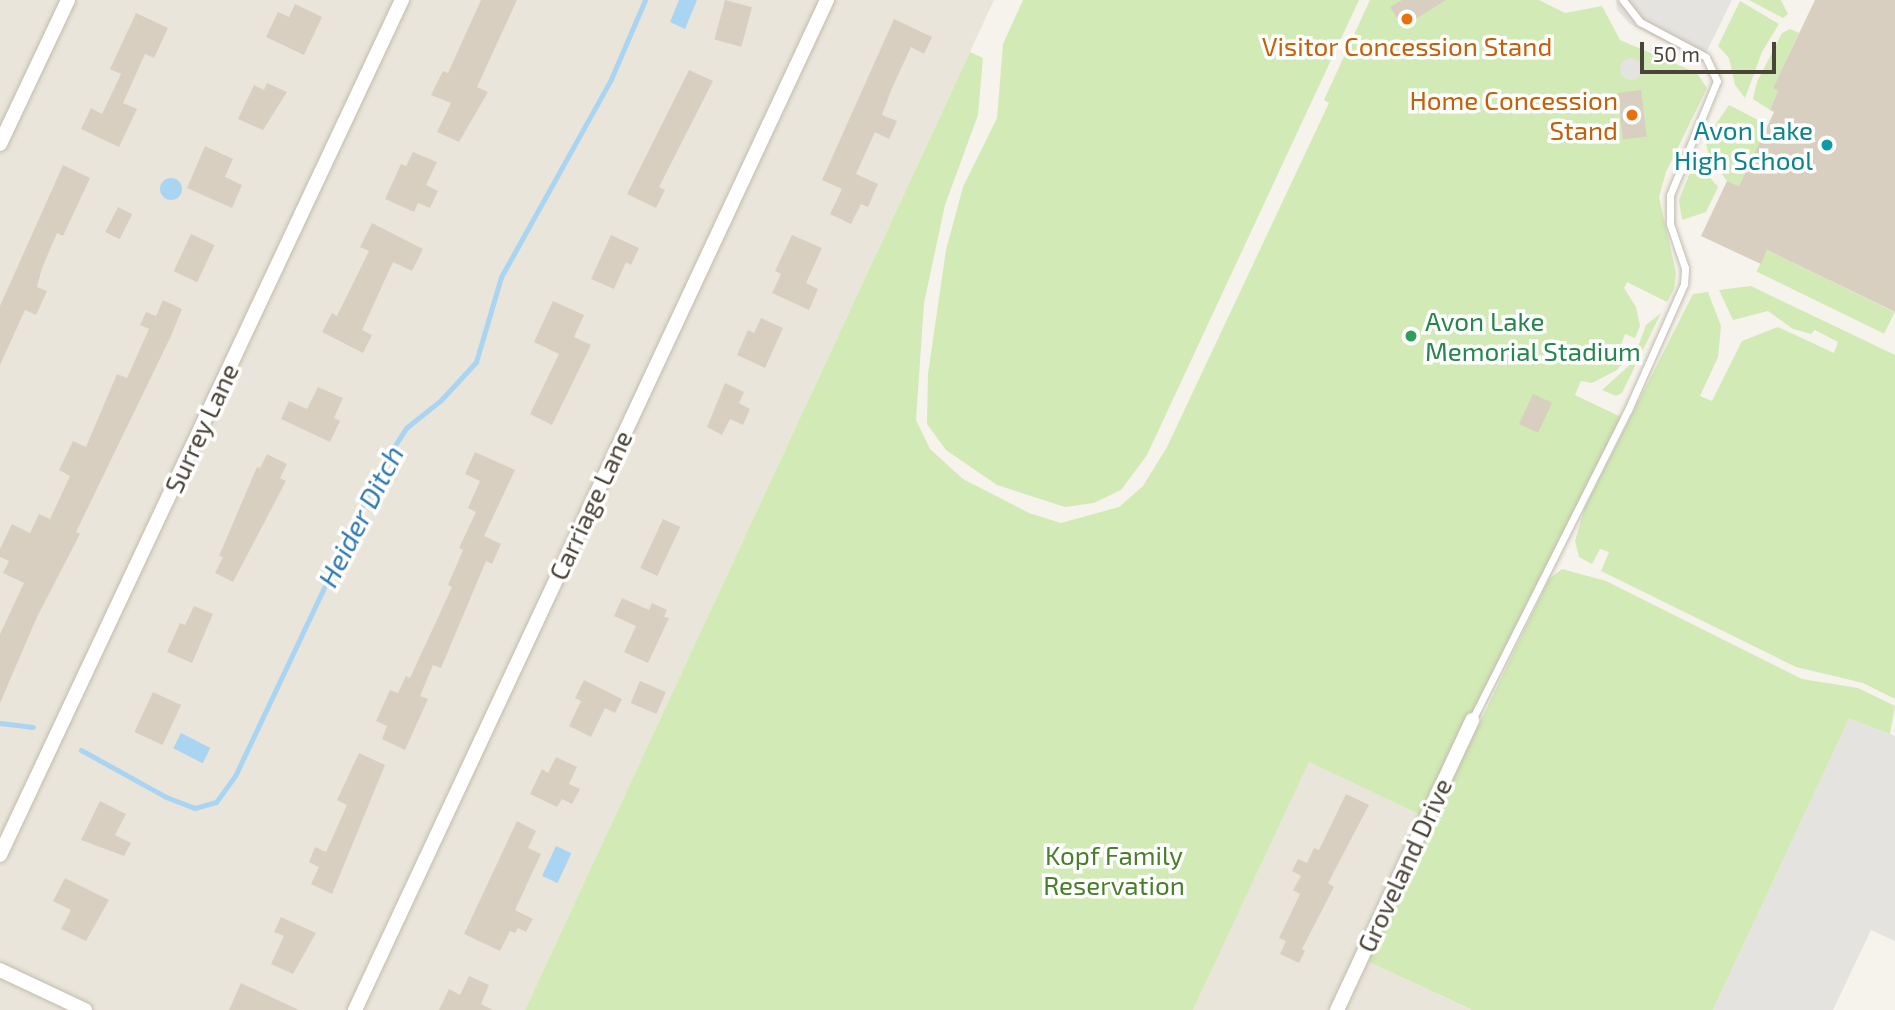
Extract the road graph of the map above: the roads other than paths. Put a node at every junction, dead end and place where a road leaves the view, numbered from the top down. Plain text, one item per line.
1 (68, 0) edge
2 (402, 0) edge
3 (827, 0) edge
4 (1623, 0) edge
5 (0, 144) edge
6 (1472, 720) joint
7 (0, 855) edge
8 (0, 970) edge
9 (85, 1010) edge
10 (355, 1010) edge
11 (1337, 1010) edge

1 - 5 street
2 - 7 street, Surrey Lane
3 - 10 street, Carriage Lane
4 - 6 lane
6 - 11 street, Groveland Drive
8 - 9 street

